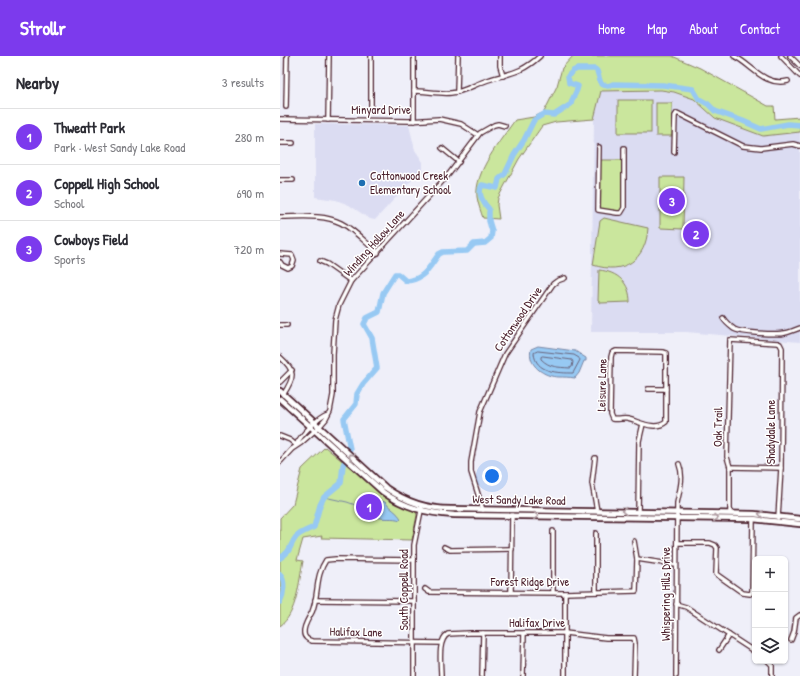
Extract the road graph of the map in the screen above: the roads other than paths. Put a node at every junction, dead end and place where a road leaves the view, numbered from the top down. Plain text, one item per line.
1 (287, 56) edge
2 (328, 56) edge
3 (371, 56) edge
4 (414, 56) edge
5 (458, 56) edge
6 (500, 56) edge
7 (540, 56) edge
8 (734, 56) edge
9 (781, 56) edge
10 (790, 56) edge
11 (800, 66) edge
12 (503, 76) junction
13 (800, 76) edge
14 (788, 81) dead end
15 (414, 90) junction
16 (457, 92) junction
17 (286, 107) dead end
18 (371, 111) dead end
19 (280, 119) edge
20 (328, 120) junction
21 (414, 121) junction
22 (506, 126) dead end
23 (478, 135) junction
24 (280, 143) edge
25 (293, 143) dead end
26 (800, 146) edge
27 (599, 147) dead end
28 (442, 148) dead end
29 (624, 148) dead end
30 (674, 152) dead end
31 (459, 162) junction
32 (280, 180) edge
33 (293, 180) dead end
34 (280, 217) edge
35 (378, 253) junction
36 (280, 254) edge
37 (320, 261) dead end
38 (280, 262) edge
39 (565, 278) dead end
40 (352, 281) junction
41 (723, 318) dead end
42 (280, 325) edge
43 (287, 325) dead end
44 (799, 330) edge
45 (780, 344) joint
46 (280, 357) edge
47 (292, 370) junction
48 (280, 382) edge
49 (648, 388) dead end
50 (666, 389) junction
51 (281, 395) edge
52 (643, 424) junction
53 (315, 427) junction
54 (280, 436) edge
55 (296, 445) junction
56 (595, 458) dead end
57 (280, 462) edge
58 (679, 464) dead end
59 (730, 467) junction
60 (360, 468) junction
61 (781, 468) junction
62 (422, 506) junction
63 (482, 510) junction
64 (512, 510) junction
65 (421, 511) junction
66 (597, 511) junction
67 (638, 512) junction
68 (677, 512) junction
69 (730, 513) junction
70 (483, 516) junction
71 (512, 516) junction
72 (638, 518) junction
73 (677, 518) junction
74 (753, 519) junction
75 (778, 519) junction
76 (800, 520) edge
77 (800, 524) edge
78 (553, 531) dead end
79 (596, 533) dead end
80 (634, 541) dead end
81 (677, 543) junction
82 (444, 547) dead end
83 (512, 549) junction
84 (637, 559) junction
85 (414, 560) junction
86 (676, 565) junction
87 (425, 589) dead end
88 (596, 591) junction
89 (511, 592) junction
90 (553, 592) junction
91 (565, 593) junction
92 (315, 600) junction
93 (414, 602) junction
94 (676, 604) junction
95 (798, 616) edge
96 (482, 633) junction
97 (524, 633) junction
98 (565, 633) junction
99 (729, 635) junction
100 (791, 640) dead end
101 (414, 643) junction
102 (441, 643) junction
103 (719, 650) dead end
104 (752, 650) edge
105 (770, 664) edge
106 (414, 676) edge
107 (441, 676) edge
108 (482, 676) edge
109 (523, 676) edge
110 (565, 676) edge
111 (634, 676) edge
112 (676, 676) edge
113 (772, 676) edge

1 - 17 street
2 - 20 street
3 - 18 street
4 - 15 street
5 - 16 street
6 - 12 street
7 - 12 street
8 - 14 street
9 - 13 street
10 - 11 street
12 - 16 street
15 - 16 street
15 - 21 street
19 - 20 street, Minyard Drive
20 - 21 street, Minyard Drive
21 - 23 street, Minyard Drive
22 - 23 street, Winding Hollow Lane
23 - 31 street, Winding Hollow Lane
24 - 25 street
26 - 30 street
27 - 29 street
28 - 31 street
31 - 35 street, Winding Hollow Lane
32 - 33 street
34 - 35 street
35 - 40 street, Winding Hollow Lane
36 - 38 street
37 - 40 street
39 - 63 street, Cottonwood Drive
40 - 53 street, Winding Hollow Lane
41 - 44 street
42 - 43 street
45 - 59 street, Oak Trail
45 - 61 street, Shadydale Lane
46 - 47 street
47 - 48 street
47 - 51 street
49 - 50 street
50 - 52 street, Leisure Lane
50 - 52 street, Leisure Lane
51 - 53 main road, West Sandy Lake Road
52 - 67 street
53 - 55 street, Winding Hollow Lane
60 -> 53 main road, West Sandy Lake Road
53 - 60 main road, West Sandy Lake Road
54 - 55 street
55 - 57 street, Winding Hollow Lane
56 - 66 street
58 - 68 street, Whispering Hills Drive
59 - 61 street
59 - 69 street, Oak Trail
60 - 62 main road, West Sandy Lake Road
60 - 65 main road, West Sandy Lake Road
61 - 75 street, Shadydale Lane
62 - 63 main road, West Sandy Lake Road
62 - 65 street, South Coppell Road
63 - 64 main road, West Sandy Lake Road
63 - 70 street, Cottonwood Drive
64 - 66 main road, West Sandy Lake Road
64 - 71 street
65 - 70 main road, West Sandy Lake Road
65 - 85 street, South Coppell Road
67 -> 66 main road, West Sandy Lake Road
67 - 68 main road, West Sandy Lake Road
67 - 72 street
68 - 69 main road, West Sandy Lake Road
68 - 73 street, Whispering Hills Drive
75 -> 69 main road, West Sandy Lake Road
70 - 71 main road, West Sandy Lake Road
71 -> 72 main road, West Sandy Lake Road
71 - 83 street
72 - 73 main road, West Sandy Lake Road
73 -> 74 main road, West Sandy Lake Road
73 - 81 street, Whispering Hills Drive
74 - 75 main road, West Sandy Lake Road
74 - 81 street
75 - 76 main road, West Sandy Lake Road
75 - 77 main road, West Sandy Lake Road
78 - 90 street
79 - 88 street
80 - 84 street
81 - 86 street, Whispering Hills Drive
82 - 83 street
83 - 89 street
84 - 86 street
84 - 88 street, Forest Ridge Drive
85 - 92 street
85 - 93 street, South Coppell Road
86 - 94 street, Whispering Hills Drive
87 - 89 street, Forest Ridge Drive
88 - 91 street, Forest Ridge Drive
89 - 90 street, Forest Ridge Drive
90 - 91 street, Forest Ridge Drive
91 - 98 street
92 - 93 street
92 - 101 street, Halifax Lane
93 - 101 street, South Coppell Road
94 - 99 street
94 - 112 street, Whispering Hills Drive
95 - 100 street
96 - 97 street, Halifax Drive
96 - 102 street, Halifax Drive
96 - 108 street
97 - 98 street, Halifax Drive
97 - 109 street
98 - 110 street
98 - 111 street, Halifax Drive
99 - 103 street
99 - 104 street
101 - 102 street, Halifax Lane
101 - 106 street, South Coppell Road
102 - 107 street
105 - 113 street

